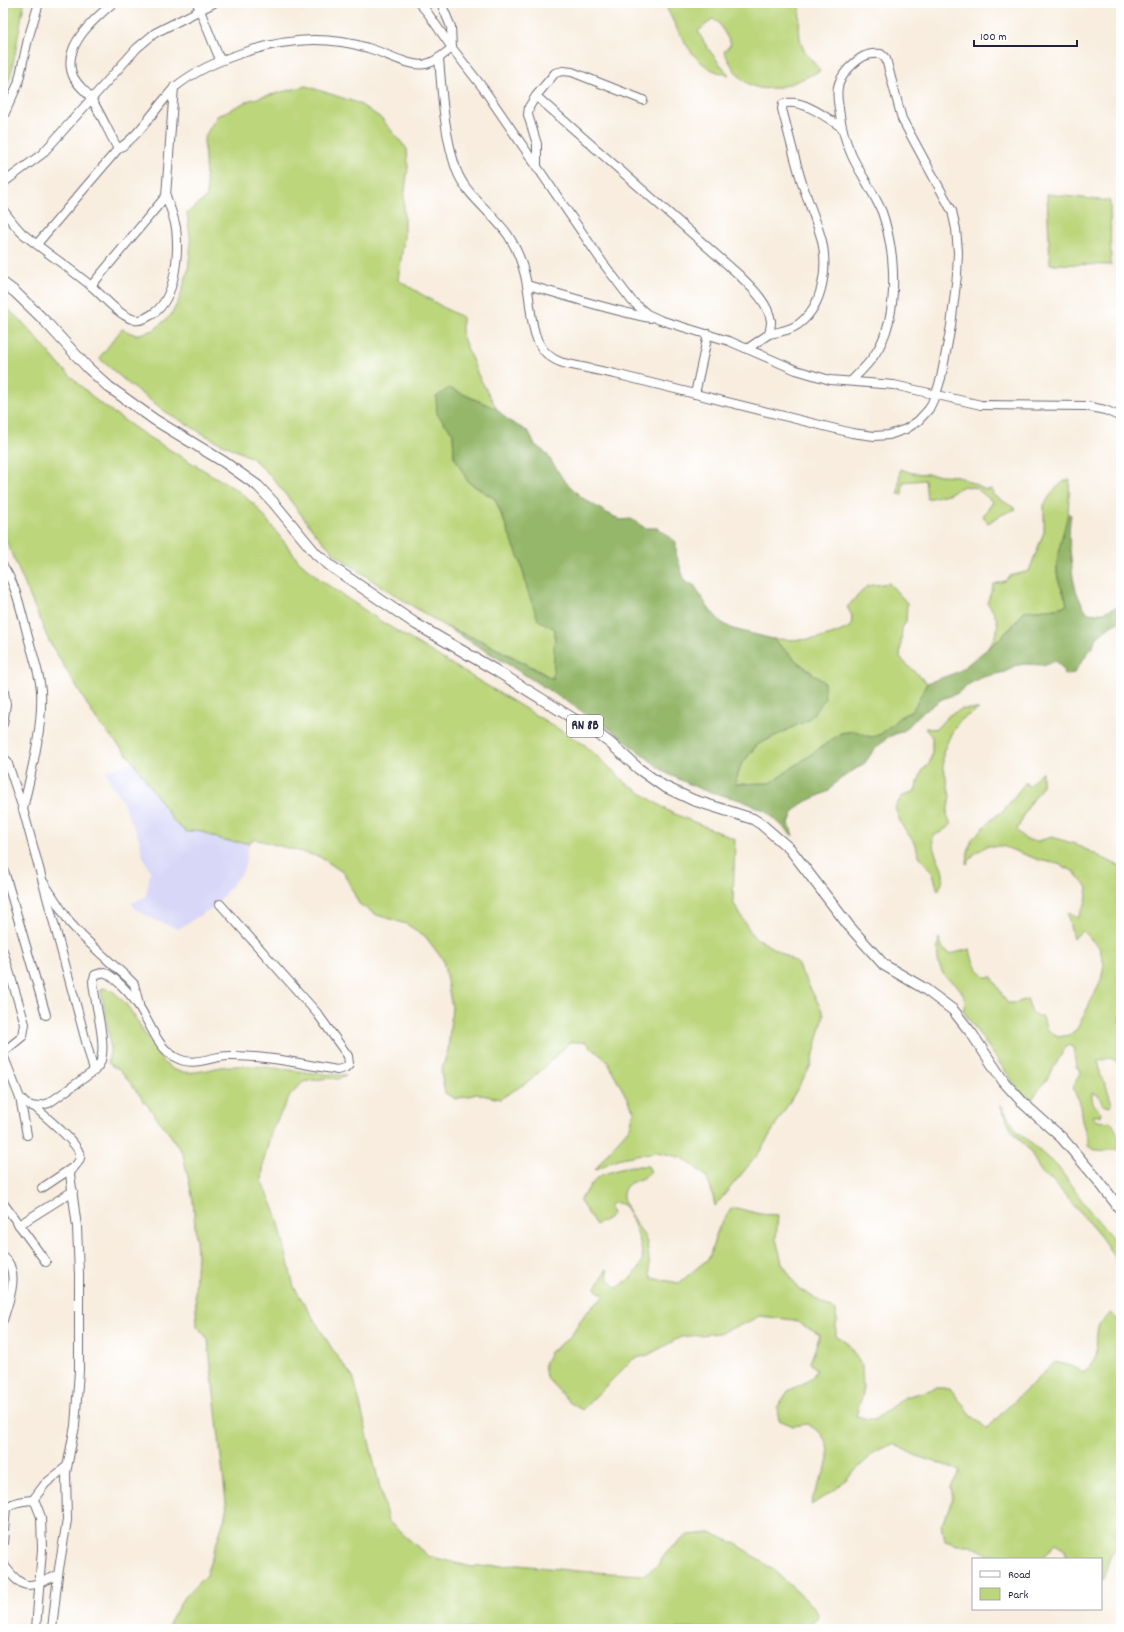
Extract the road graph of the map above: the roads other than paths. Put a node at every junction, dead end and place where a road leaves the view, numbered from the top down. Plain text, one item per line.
1 (40, 3) edge
2 (113, 3) edge
3 (214, 3) edge
4 (419, 3) edge
5 (441, 3) edge
6 (198, 6) edge
7 (452, 48) junction
8 (439, 58) junction
9 (220, 60) junction
10 (174, 87) junction
11 (536, 96) junction
12 (92, 98) junction
13 (643, 100) dead end
14 (3, 117) edge
15 (841, 127) junction
16 (118, 149) junction
17 (537, 168) junction
18 (3, 183) edge
19 (166, 196) junction
20 (3, 210) edge
21 (37, 244) junction
22 (3, 283) edge
23 (527, 285) junction
24 (91, 286) junction
25 (660, 320) junction
26 (708, 334) junction
27 (769, 334) junction
28 (747, 349) junction
29 (851, 382) junction
30 (695, 394) junction
31 (936, 394) junction
32 (1121, 417) edge
33 (3, 566) edge
34 (3, 686) edge
35 (3, 724) edge
36 (3, 757) edge
37 (23, 809) junction
38 (3, 867) edge
39 (42, 880) junction
40 (220, 904) dead end
41 (3, 951) edge
42 (139, 1007) junction
43 (46, 1015) dead end
44 (3, 1048) edge
45 (3, 1055) edge
46 (94, 1071) junction
47 (20, 1098) junction
48 (35, 1107) junction
49 (27, 1135) dead end
50 (72, 1168) junction
51 (42, 1188) dead end
52 (73, 1192) junction
53 (4, 1206) edge
54 (1121, 1210) edge
55 (19, 1225) junction
56 (3, 1256) edge
57 (46, 1262) dead end
58 (3, 1320) edge
59 (67, 1466) junction
60 (32, 1500) junction
61 (4, 1509) edge
62 (3, 1543) edge
63 (3, 1564) edge
64 (58, 1575) junction
65 (39, 1584) junction
66 (36, 1629) edge
67 (52, 1629) edge

1 - 14 street
2 - 12 street
3 - 6 street
4 - 7 street
5 - 7 street
6 - 9 street
6 - 12 street
7 - 8 street
7 - 17 street
8 - 9 street
8 - 23 street
9 - 10 street
10 - 16 street
10 - 19 street
11 - 13 street
11 - 17 street
11 - 27 street
12 - 16 street
12 - 18 street
15 - 27 street
15 - 29 street
15 - 31 street
16 - 21 street
17 - 25 street
19 - 24 street
19 - 24 street
20 - 21 street
21 - 24 street
22 - 54 main road, RN 8B
23 - 25 street
23 - 30 street
25 - 26 street
26 - 28 street
26 - 30 street
27 - 28 street
28 - 29 street
29 - 31 street
30 - 31 street
31 - 32 street
33 - 37 street
34 - 35 street
36 - 37 street
37 - 39 street
38 - 43 street
39 - 42 street
39 - 46 street
40 - 42 street
41 - 44 street
42 - 46 street
45 - 47 street
46 - 48 street
47 - 48 street
47 - 49 street
48 - 50 street
50 - 51 street
50 - 52 street
52 - 55 street
52 - 59 street
53 - 55 street
55 - 57 street
56 - 58 street
59 - 60 street
59 - 64 street
60 - 61 street
60 - 65 street
61 - 62 street
63 - 65 street
64 - 65 street
64 - 67 street
65 - 66 street

